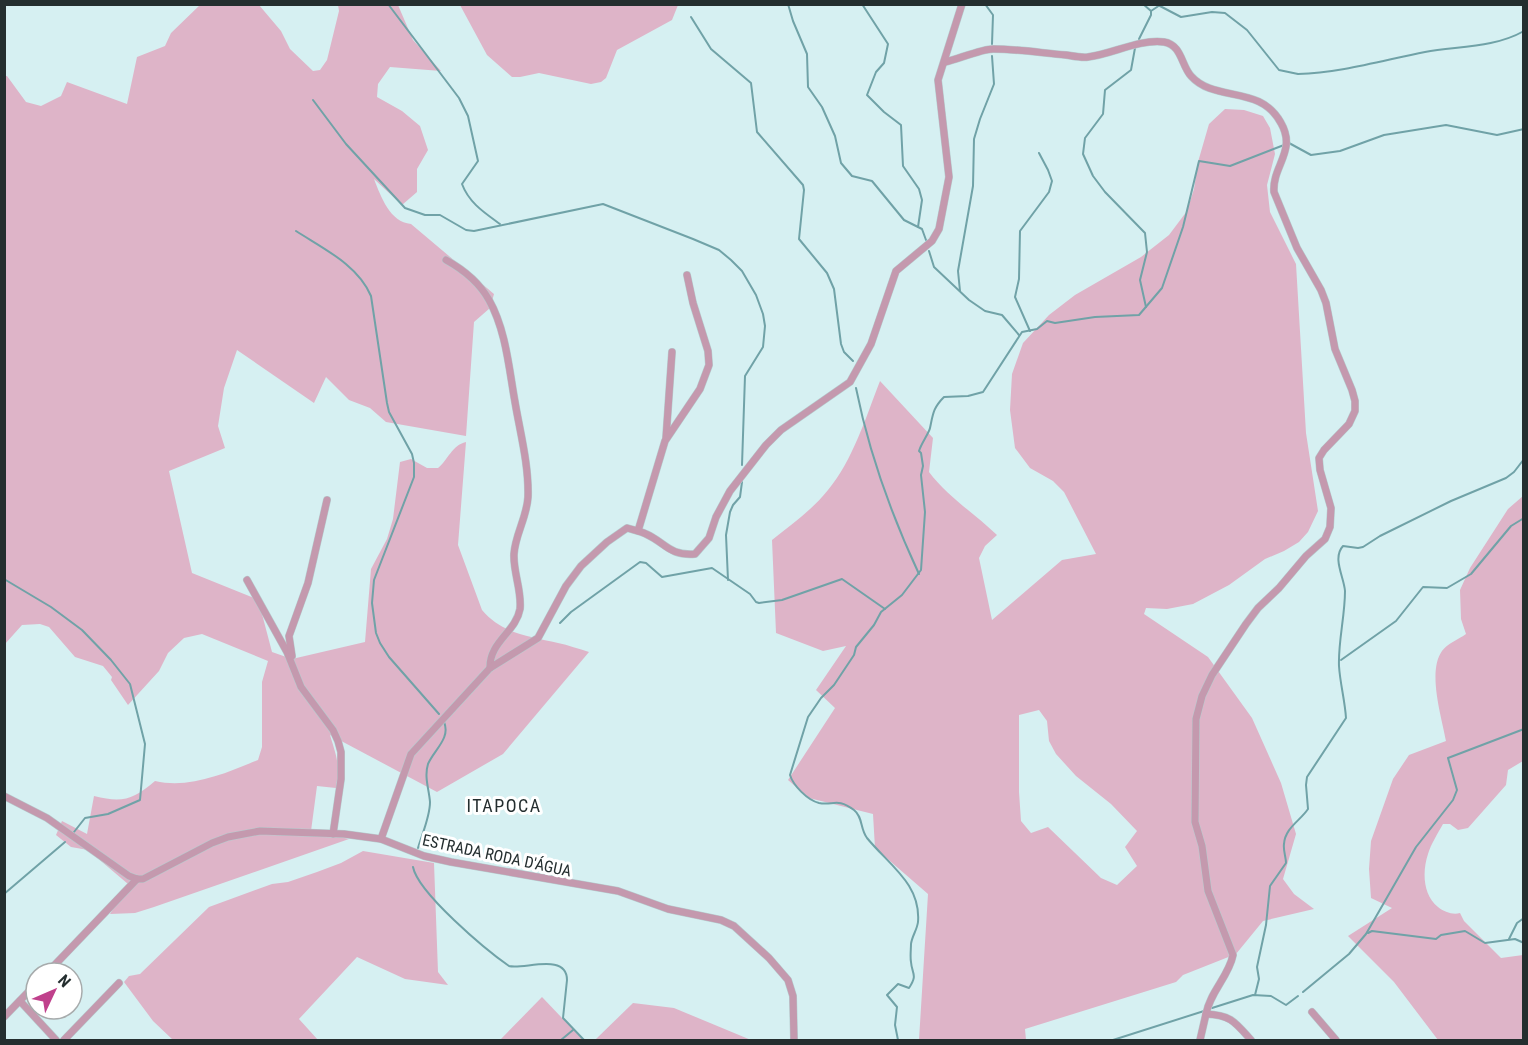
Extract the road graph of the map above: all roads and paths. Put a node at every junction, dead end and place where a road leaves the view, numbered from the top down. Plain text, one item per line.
1 (962, 4) edge
2 (945, 62) junction
3 (446, 260) dead end
4 (687, 275) dead end
5 (672, 352) dead end
6 (665, 441) junction
7 (327, 500) dead end
8 (638, 531) junction
9 (247, 580) dead end
10 (294, 666) junction
11 (490, 668) junction
12 (4, 796) edge
13 (333, 834) junction
14 (381, 838) junction
15 (137, 879) junction
16 (58, 961) edge
17 (120, 983) dead end
18 (24, 996) edge
19 (20, 1000) junction
20 (1312, 1012) dead end
21 (1206, 1014) junction
22 (4, 1017) edge
23 (56, 1041) edge
24 (64, 1041) edge
25 (794, 1041) edge
26 (1200, 1041) edge
27 (1251, 1041) edge
28 (1336, 1041) edge

1 - 2 street
2 - 8 street
2 - 21 street
3 - 11 street
4 - 6 street
5 - 6 street
6 - 8 street
7 - 10 street
8 - 11 street
9 - 10 street
10 - 13 street
11 - 14 street
12 - 15 street
13 - 14 street, ESTRADA RODA D'ÁGUA
13 - 15 street, ESTRADA RODA D'ÁGUA
14 - 25 street, ESTRADA RODA D'ÁGUA
15 - 16 street
17 - 24 street
18 - 19 street
19 - 22 street
19 - 23 street
20 - 28 street
21 - 26 street
21 - 27 street

